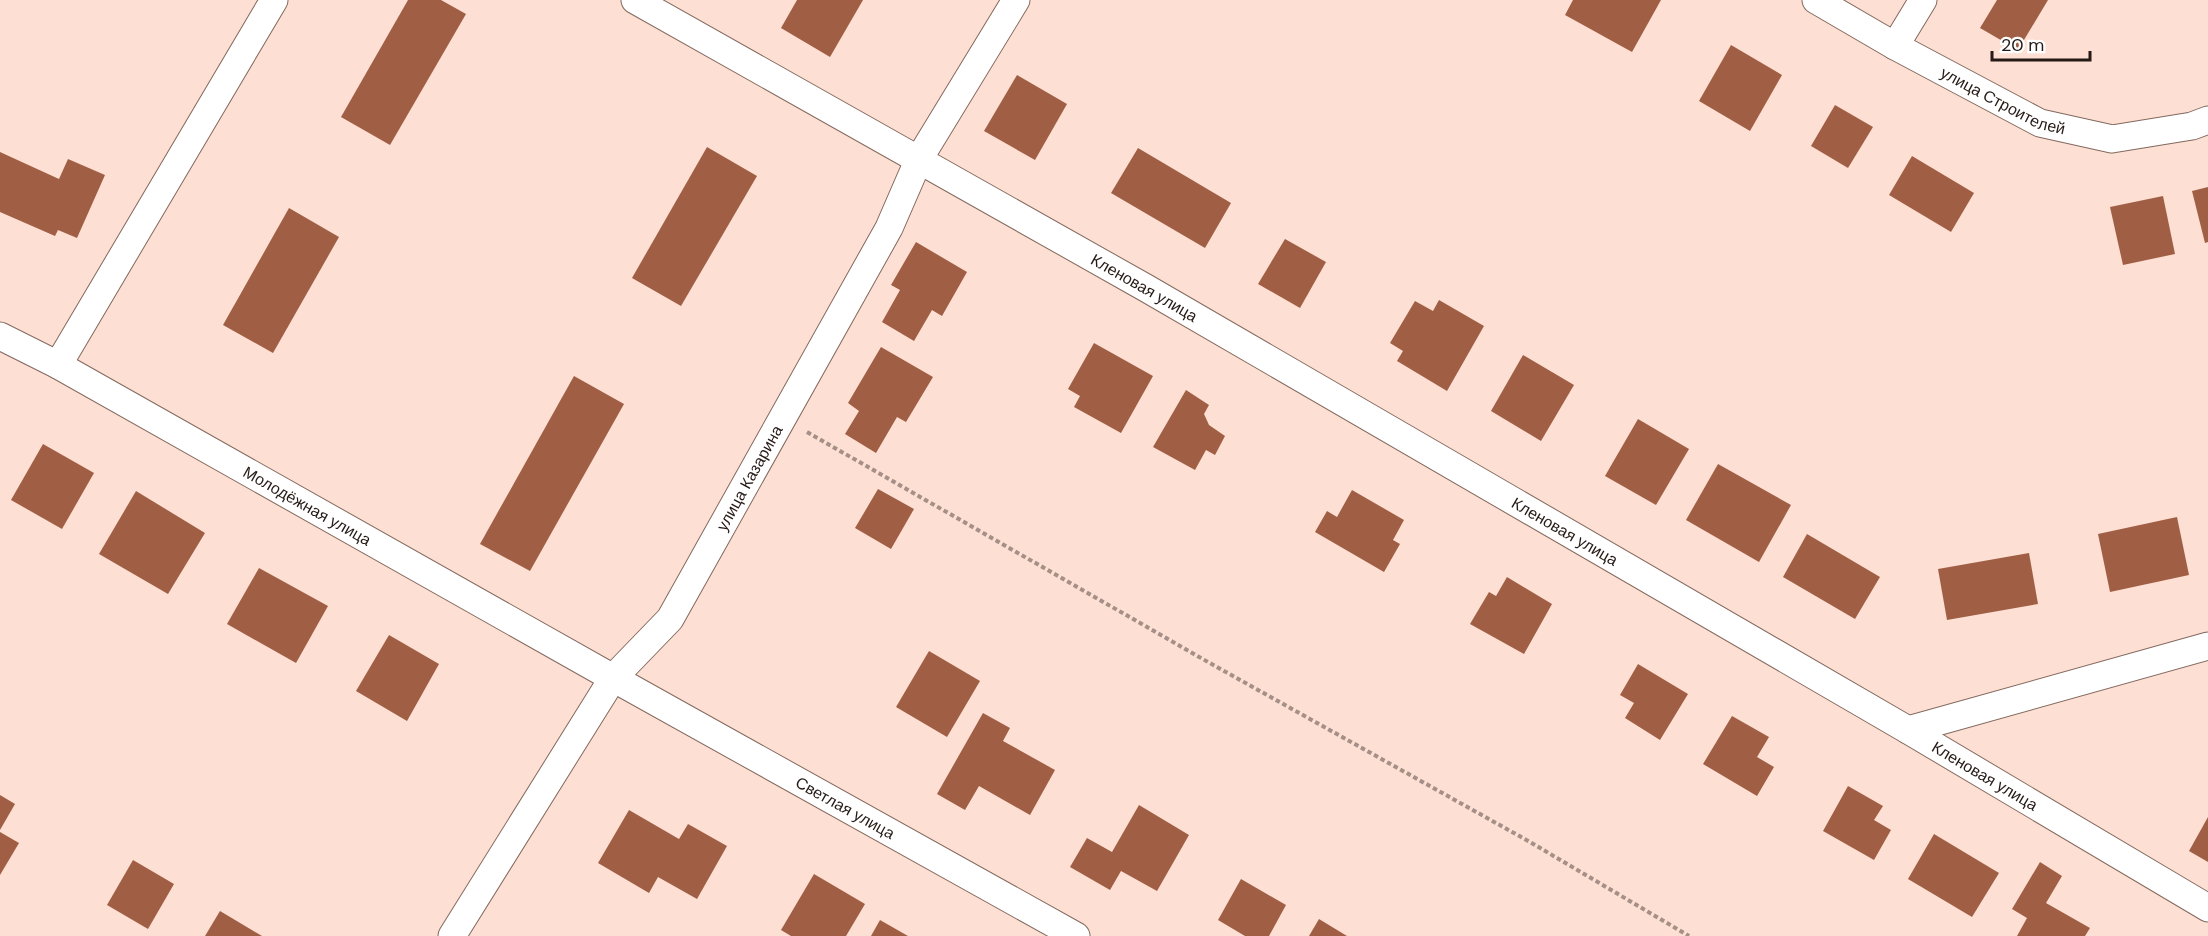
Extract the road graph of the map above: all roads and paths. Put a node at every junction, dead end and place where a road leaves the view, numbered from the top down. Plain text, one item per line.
1 (274, 0) edge
2 (635, 0) edge
3 (1016, 0) edge
4 (1816, 0) edge
5 (1923, 0) edge
6 (1895, 46) junction
7 (2208, 120) edge
8 (919, 159) junction
9 (0, 336) edge
10 (58, 365) junction
11 (782, 418) junction
12 (2208, 646) edge
13 (613, 678) junction
14 (1908, 730) junction
15 (2208, 908) edge
16 (452, 936) edge
17 (1076, 936) edge
18 (1689, 936) edge

1 - 10 street
2 - 8 street, Кленовая улица
3 - 8 street, улица Казарина
4 - 6 street, улица Строителей
5 - 6 street
6 - 7 street, улица Строителей
8 - 11 street, улица Казарина
8 - 14 street, Кленовая улица
9 - 10 street, Молодёжная улица
10 - 13 street, Молодёжная улица
11 - 13 street, улица Казарина
11 - 18 path
12 - 14 street
13 - 16 street, улица Казарина
13 - 17 street, Светлая улица
14 - 15 street, Кленовая улица

